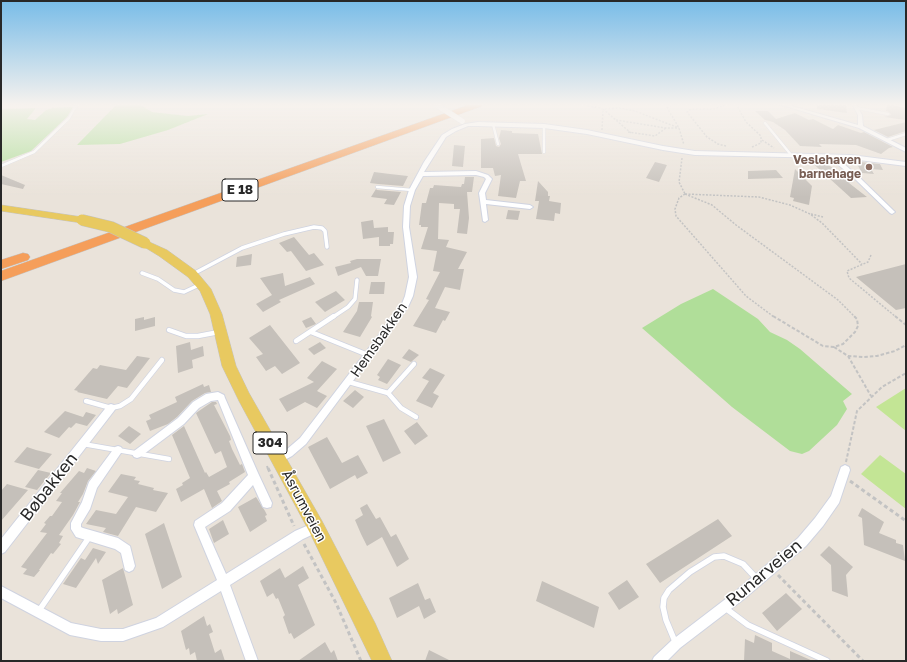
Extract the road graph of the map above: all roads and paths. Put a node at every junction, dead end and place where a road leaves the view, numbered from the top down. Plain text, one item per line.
1 (52, 135) edge
2 (368, 135) edge
3 (393, 135) edge
4 (446, 135) edge
5 (496, 135) edge
6 (544, 135) edge
7 (601, 135) edge
8 (646, 135) edge
9 (656, 135) edge
10 (682, 135) edge
11 (706, 135) edge
12 (760, 135) edge
13 (775, 135) edge
14 (878, 135) edge
15 (903, 135) edge
16 (887, 140) junction
17 (498, 144) dead end
18 (732, 147) dead end
19 (748, 147) dead end
20 (684, 150) dead end
21 (906, 150) edge
22 (544, 152) dead end
23 (683, 153) dead end
24 (792, 156) junction
25 (831, 156) junction
26 (906, 164) edge
27 (1, 166) edge
28 (422, 174) junction
29 (377, 187) dead end
30 (412, 190) junction
31 (685, 194) junction
32 (484, 202) junction
33 (530, 207) dead end
34 (1, 208) edge
35 (892, 212) dead end
36 (810, 214) junction
37 (823, 217) dead end
38 (485, 220) dead end
39 (327, 247) dead end
40 (871, 256) dead end
41 (862, 264) junction
42 (1, 265) edge
43 (142, 273) dead end
44 (1, 276) edge
45 (197, 279) junction
46 (357, 280) dead end
47 (906, 325) edge
48 (169, 330) dead end
49 (221, 332) junction
50 (311, 332) junction
51 (296, 341) dead end
52 (906, 345) edge
53 (834, 347) junction
54 (368, 355) junction
55 (848, 356) junction
56 (162, 360) dead end
57 (414, 364) dead end
58 (906, 373) edge
59 (349, 382) junction
60 (388, 393) junction
61 (871, 396) junction
62 (86, 401) dead end
63 (111, 408) junction
64 (416, 417) dead end
65 (82, 444) junction
66 (118, 450) junction
67 (137, 454) junction
68 (279, 458) junction
69 (170, 459) dead end
70 (844, 473) junction
71 (254, 476) junction
72 (268, 503) dead end
73 (906, 521) edge
74 (316, 527) junction
75 (90, 536) junction
76 (1, 548) edge
77 (129, 566) dead end
78 (771, 568) junction
79 (758, 580) junction
80 (224, 584) junction
81 (1, 592) edge
82 (724, 607) junction
83 (38, 612) junction
84 (676, 644) junction
85 (661, 660) edge
86 (252, 661) edge
87 (382, 661) edge
88 (827, 661) edge
89 (863, 661) edge

1 - 27 lane
2 - 42 highway, E 18
3 - 44 highway, E 18
4 - 28 street, Hemsbakken
5 - 17 lane
6 - 22 lane
7 - 24 street, Hemsbakken
8 - 9 path
10 - 20 path
11 - 18 path
12 - 19 path
13 - 24 lane
14 - 16 street
15 - 16 lane
16 - 21 street
23 - 31 path
24 - 25 street, Hemsbakken
25 - 26 street, Hemsbakken
25 - 35 street
28 - 30 street, Hemsbakken
28 - 32 street
29 - 30 lane
30 - 54 street, Hemsbakken
31 - 36 path
31 - 53 path
31 - 53 path
32 - 33 street
32 - 38 street
34 - 45 main road, Åsrumveien / 304, bridge
36 - 37 path
36 - 41 path
39 - 45 lane
40 - 41 path
41 - 47 path
43 - 45 lane
45 - 49 main road, Åsrumveien / 304
46 - 50 lane
48 - 49 lane
49 - 68 main road, Åsrumveien / 304
50 - 51 lane
50 - 54 lane
52 - 55 path
53 - 55 path
54 - 59 street, Hemsbakken
55 - 61 path
56 - 63 lane
57 - 60 lane
58 - 61 path
59 - 60 lane
59 - 68 street, Hemsbakken
60 - 64 lane
61 - 70 path
62 - 63 lane
63 - 65 street, Bøbakken
65 - 66 lane, Bøbakken
65 - 76 street, Bøbakken
66 - 67 lane, Bøbakken
66 - 75 street
67 - 69 lane, Bøbakken
67 - 71 street
68 - 74 main road, Åsrumveien / 304
70 - 73 path
70 - 78 street, Runarveien
71 - 72 street
71 - 80 street
74 - 80 street
74 - 87 main road, Åsrumveien / 304
75 - 77 street
75 - 83 lane
78 - 79 street, Runarveien
78 - 89 path
79 - 82 street, Runarveien
79 - 84 lane
80 - 83 street
80 - 86 street
81 - 83 street
82 - 84 street, Runarveien
82 - 88 lane
84 - 85 street, Runarveien

